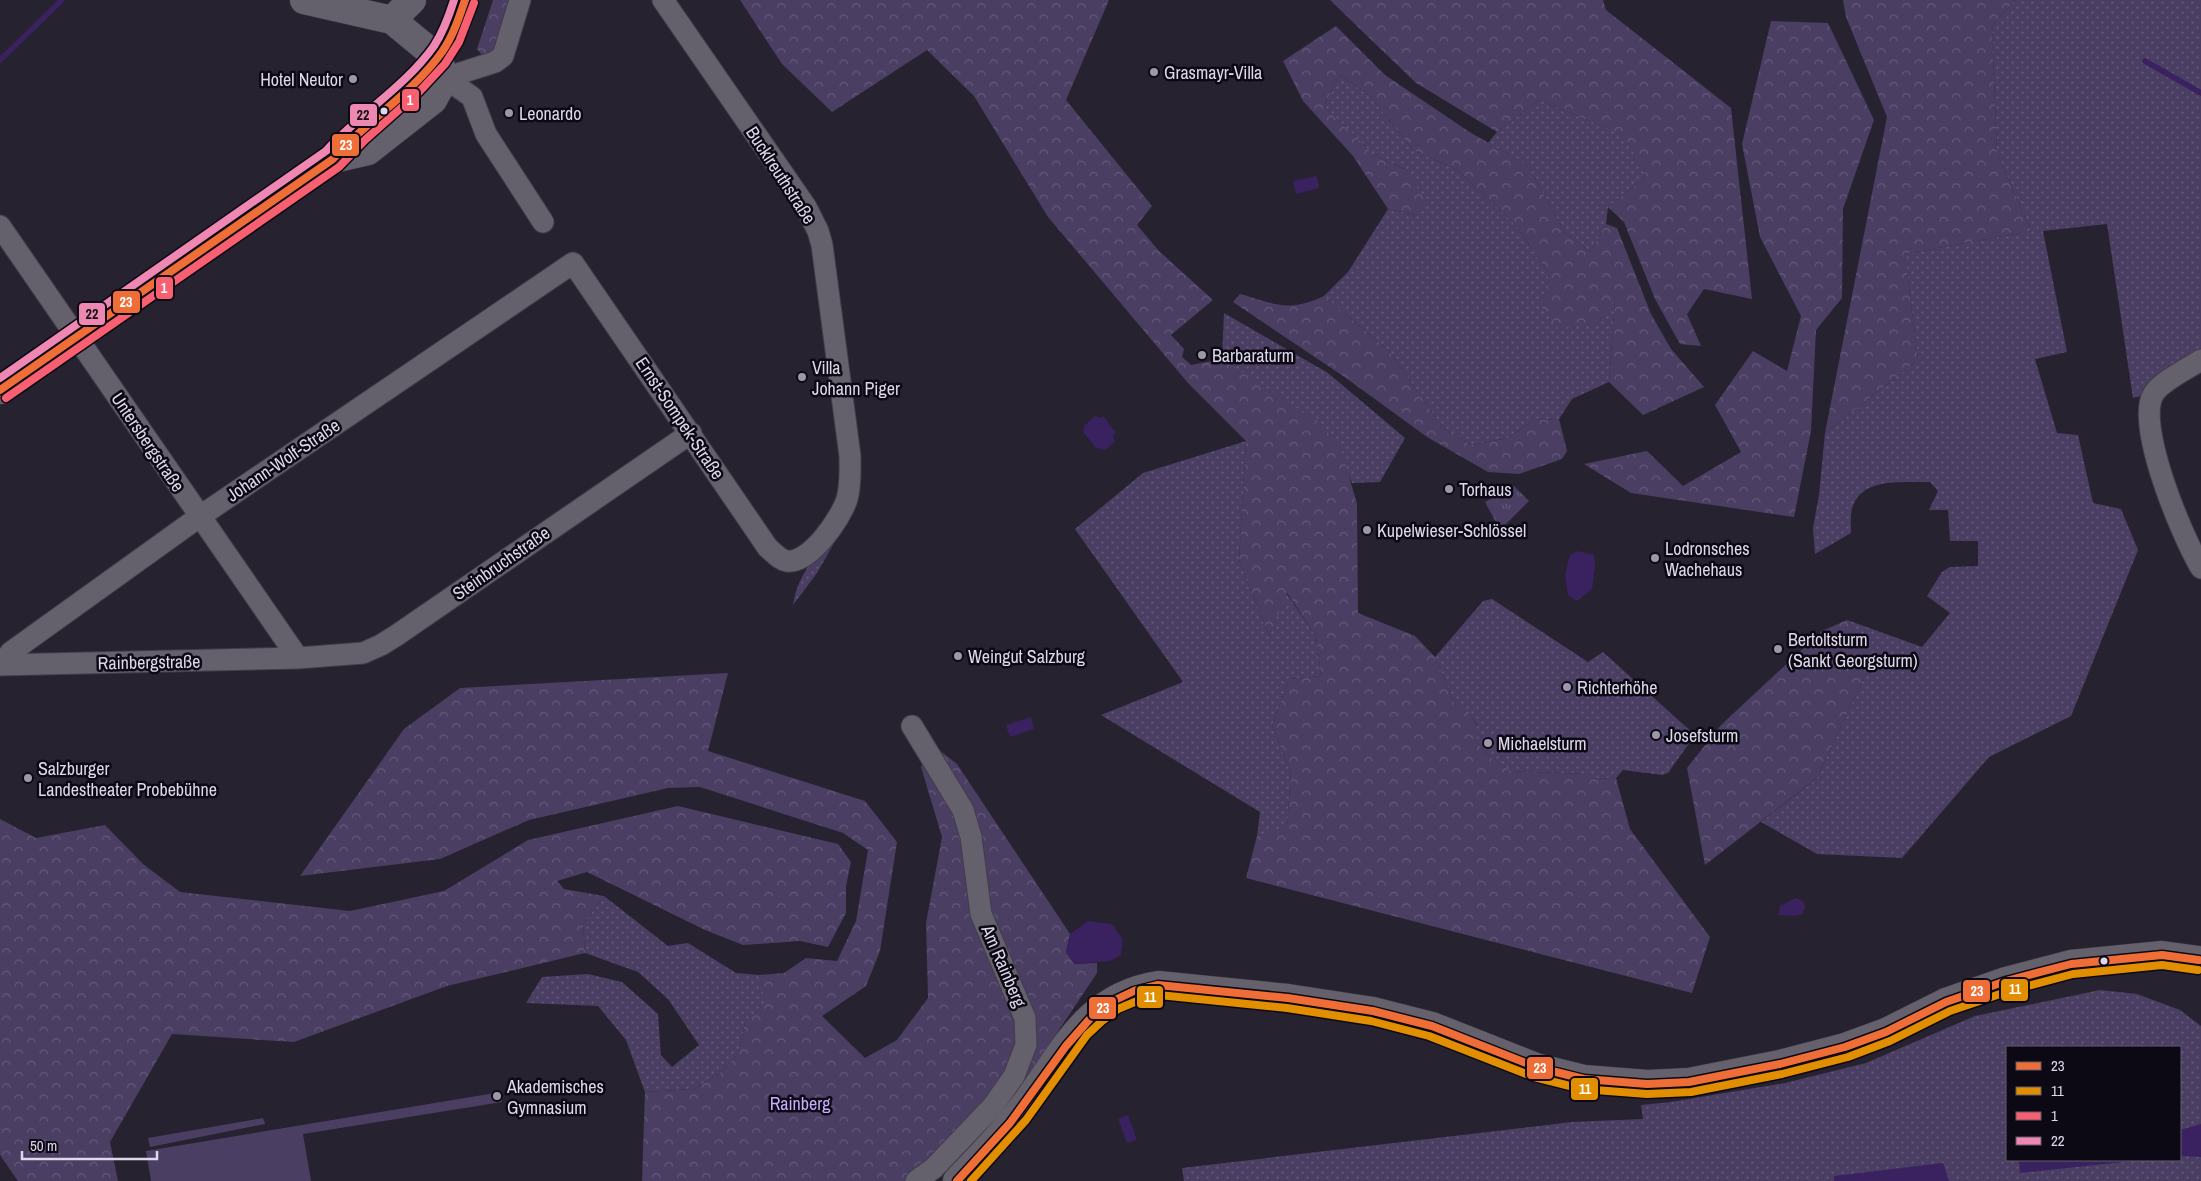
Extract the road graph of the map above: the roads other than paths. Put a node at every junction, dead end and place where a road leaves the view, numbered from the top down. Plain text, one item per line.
1 (304, 0) edge
2 (412, 0) edge
3 (465, 0) edge
4 (520, 0) edge
5 (664, 0) edge
6 (392, 20) junction
7 (442, 68) junction
8 (543, 222) dead end
9 (0, 226) edge
10 (572, 263) joint
11 (76, 338) junction
12 (2201, 360) edge
13 (0, 390) edge
14 (691, 433) junction
15 (199, 517) junction
16 (795, 560) joint
17 (2201, 568) edge
18 (298, 658) junction
19 (0, 665) edge
20 (912, 726) dead end
21 (2200, 960) edge
22 (916, 1181) edge
23 (957, 1181) edge

1 - 6 street
2 - 6 street
3 - 7 street
4 - 7 street
5 - 16 street, Bucklreuthstraße
6 - 7 street
7 - 8 street
7 - 11 street
9 - 11 street, Untersbergstraße
10 - 14 street, Ernst-Sompek-Straße
10 - 15 street, Johann-Wolf-Straße
11 - 13 street
11 - 15 street, Untersbergstraße
12 - 17 street
14 - 16 street, Ernst-Sompek-Straße
14 - 18 street, Steinbruchstraße
15 - 18 street, Untersbergstraße
15 - 19 street, Johann-Wolf-Straße
18 - 19 street, Rainbergstraße
20 - 22 street, Am Rainberg
21 - 23 street

